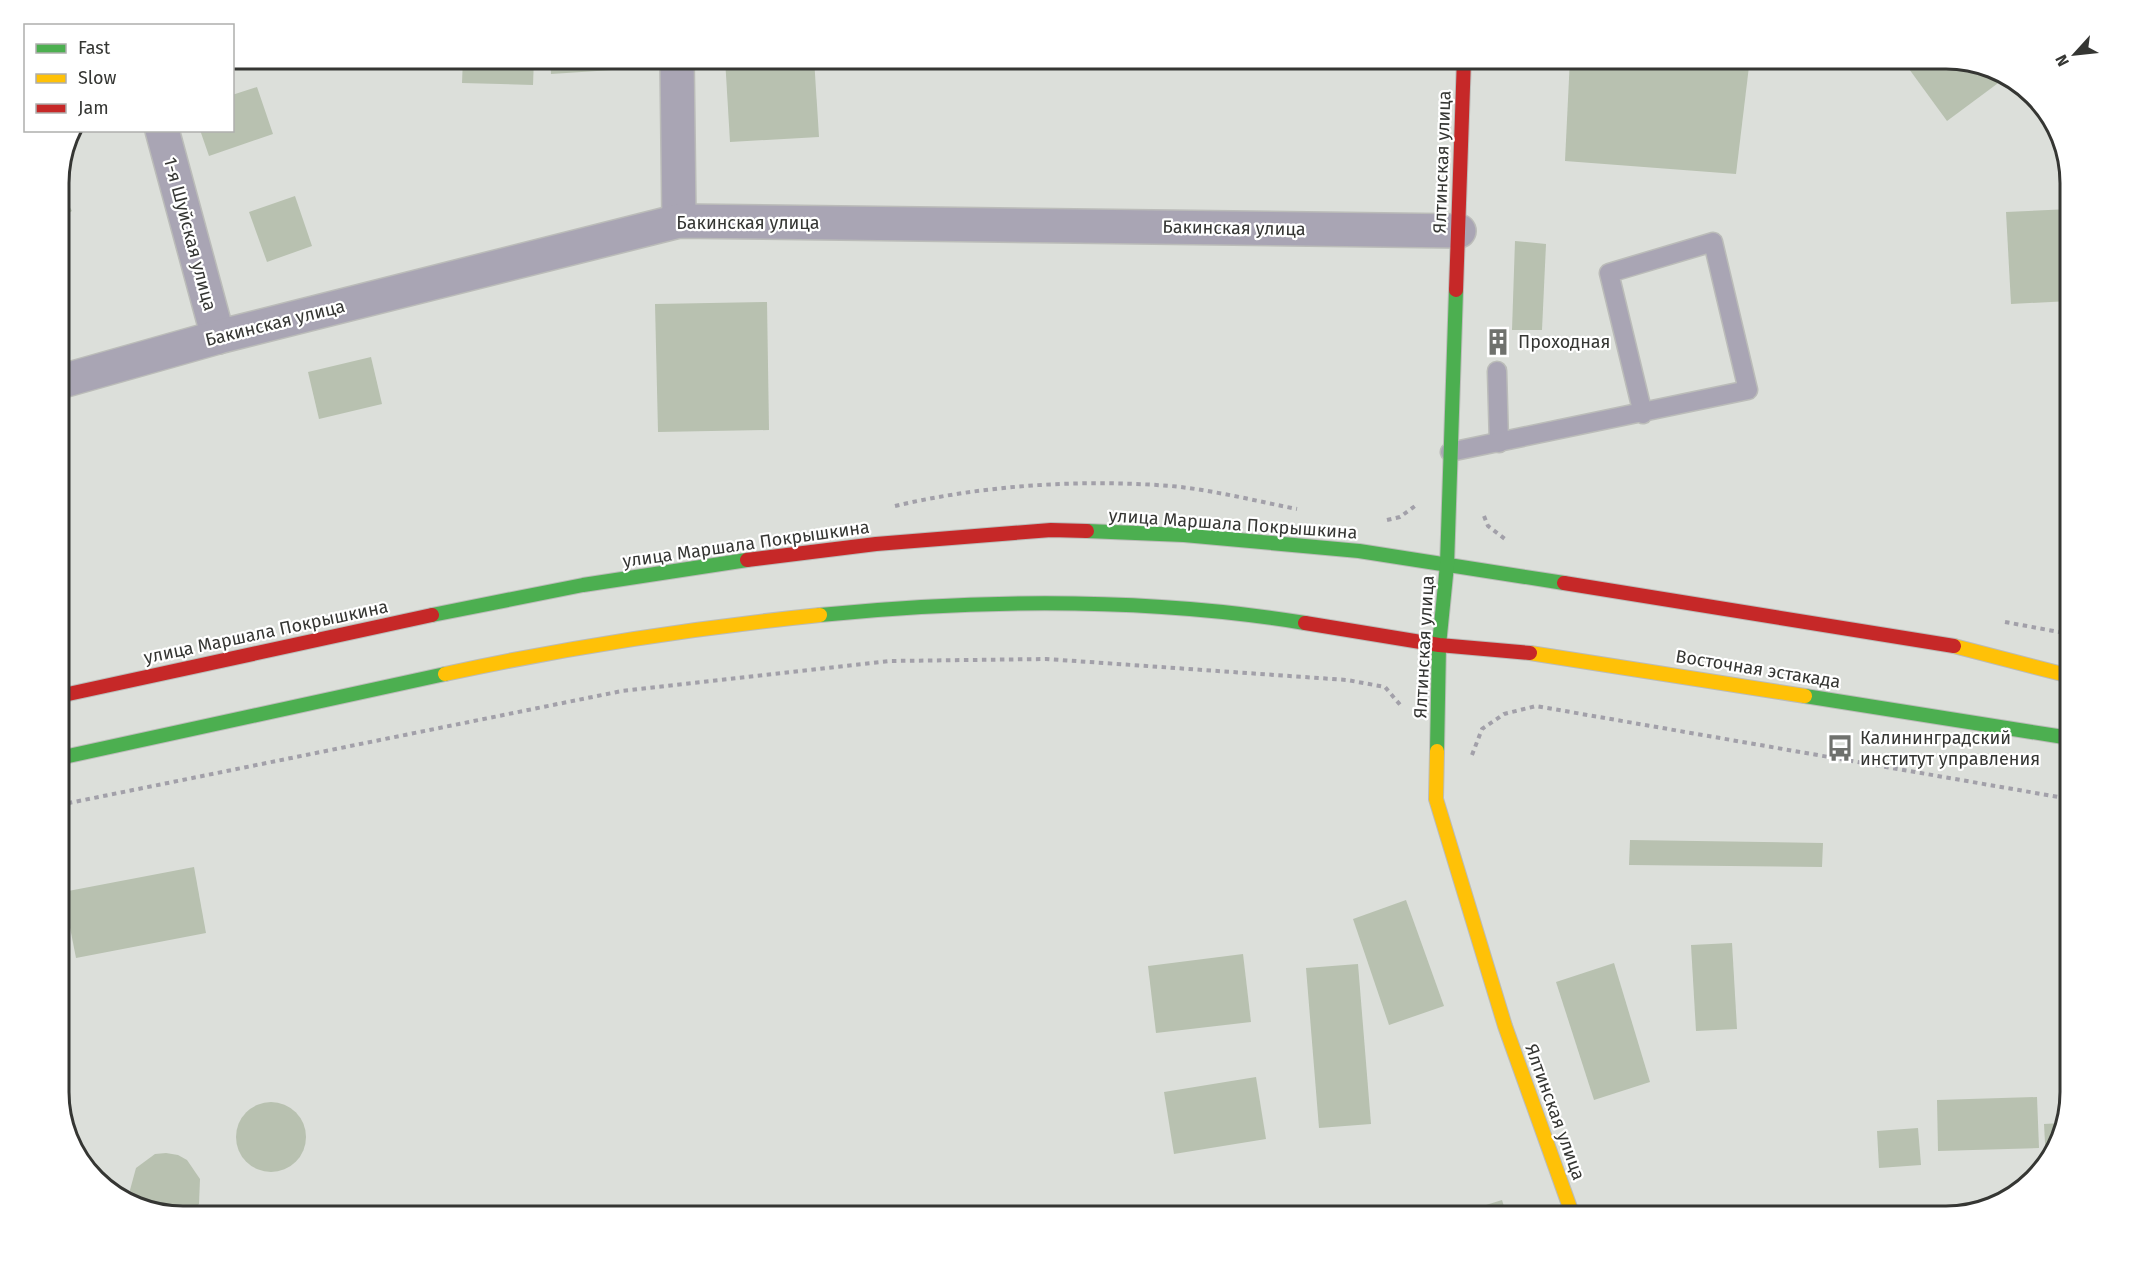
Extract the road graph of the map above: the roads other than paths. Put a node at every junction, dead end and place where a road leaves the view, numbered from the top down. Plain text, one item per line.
1 (677, 69) edge
2 (1464, 69) edge
3 (163, 132) edge
4 (679, 221) junction
5 (1459, 231) junction
6 (218, 336) junction
7 (1497, 371) dead end
8 (69, 379) edge
9 (1643, 414) junction
10 (1499, 443) junction
11 (1450, 453) junction
12 (1447, 565) junction
13 (1439, 645) junction
14 (2060, 673) edge
15 (69, 694) edge
16 (2060, 736) edge
17 (69, 756) edge
18 (1569, 1206) edge

1 - 4 street
2 - 5 main road, Ялтинская улица
3 - 6 street, 1-я Шуйская улица
4 - 5 street, Бакинская улица
4 - 6 street, Бакинская улица
5 - 11 main road, Ялтинская улица
6 - 8 street, Бакинская улица
7 - 10 lane
9 - 9 lane
9 - 10 lane
10 - 11 lane
11 - 12 main road, Ялтинская улица
12 - 13 main road, Ялтинская улица
12 - 14 main road
12 - 15 main road, улица Маршала Покрышкина
13 - 16 main road, Восточная эстакада
13 - 17 main road
13 - 18 main road, Ялтинская улица

